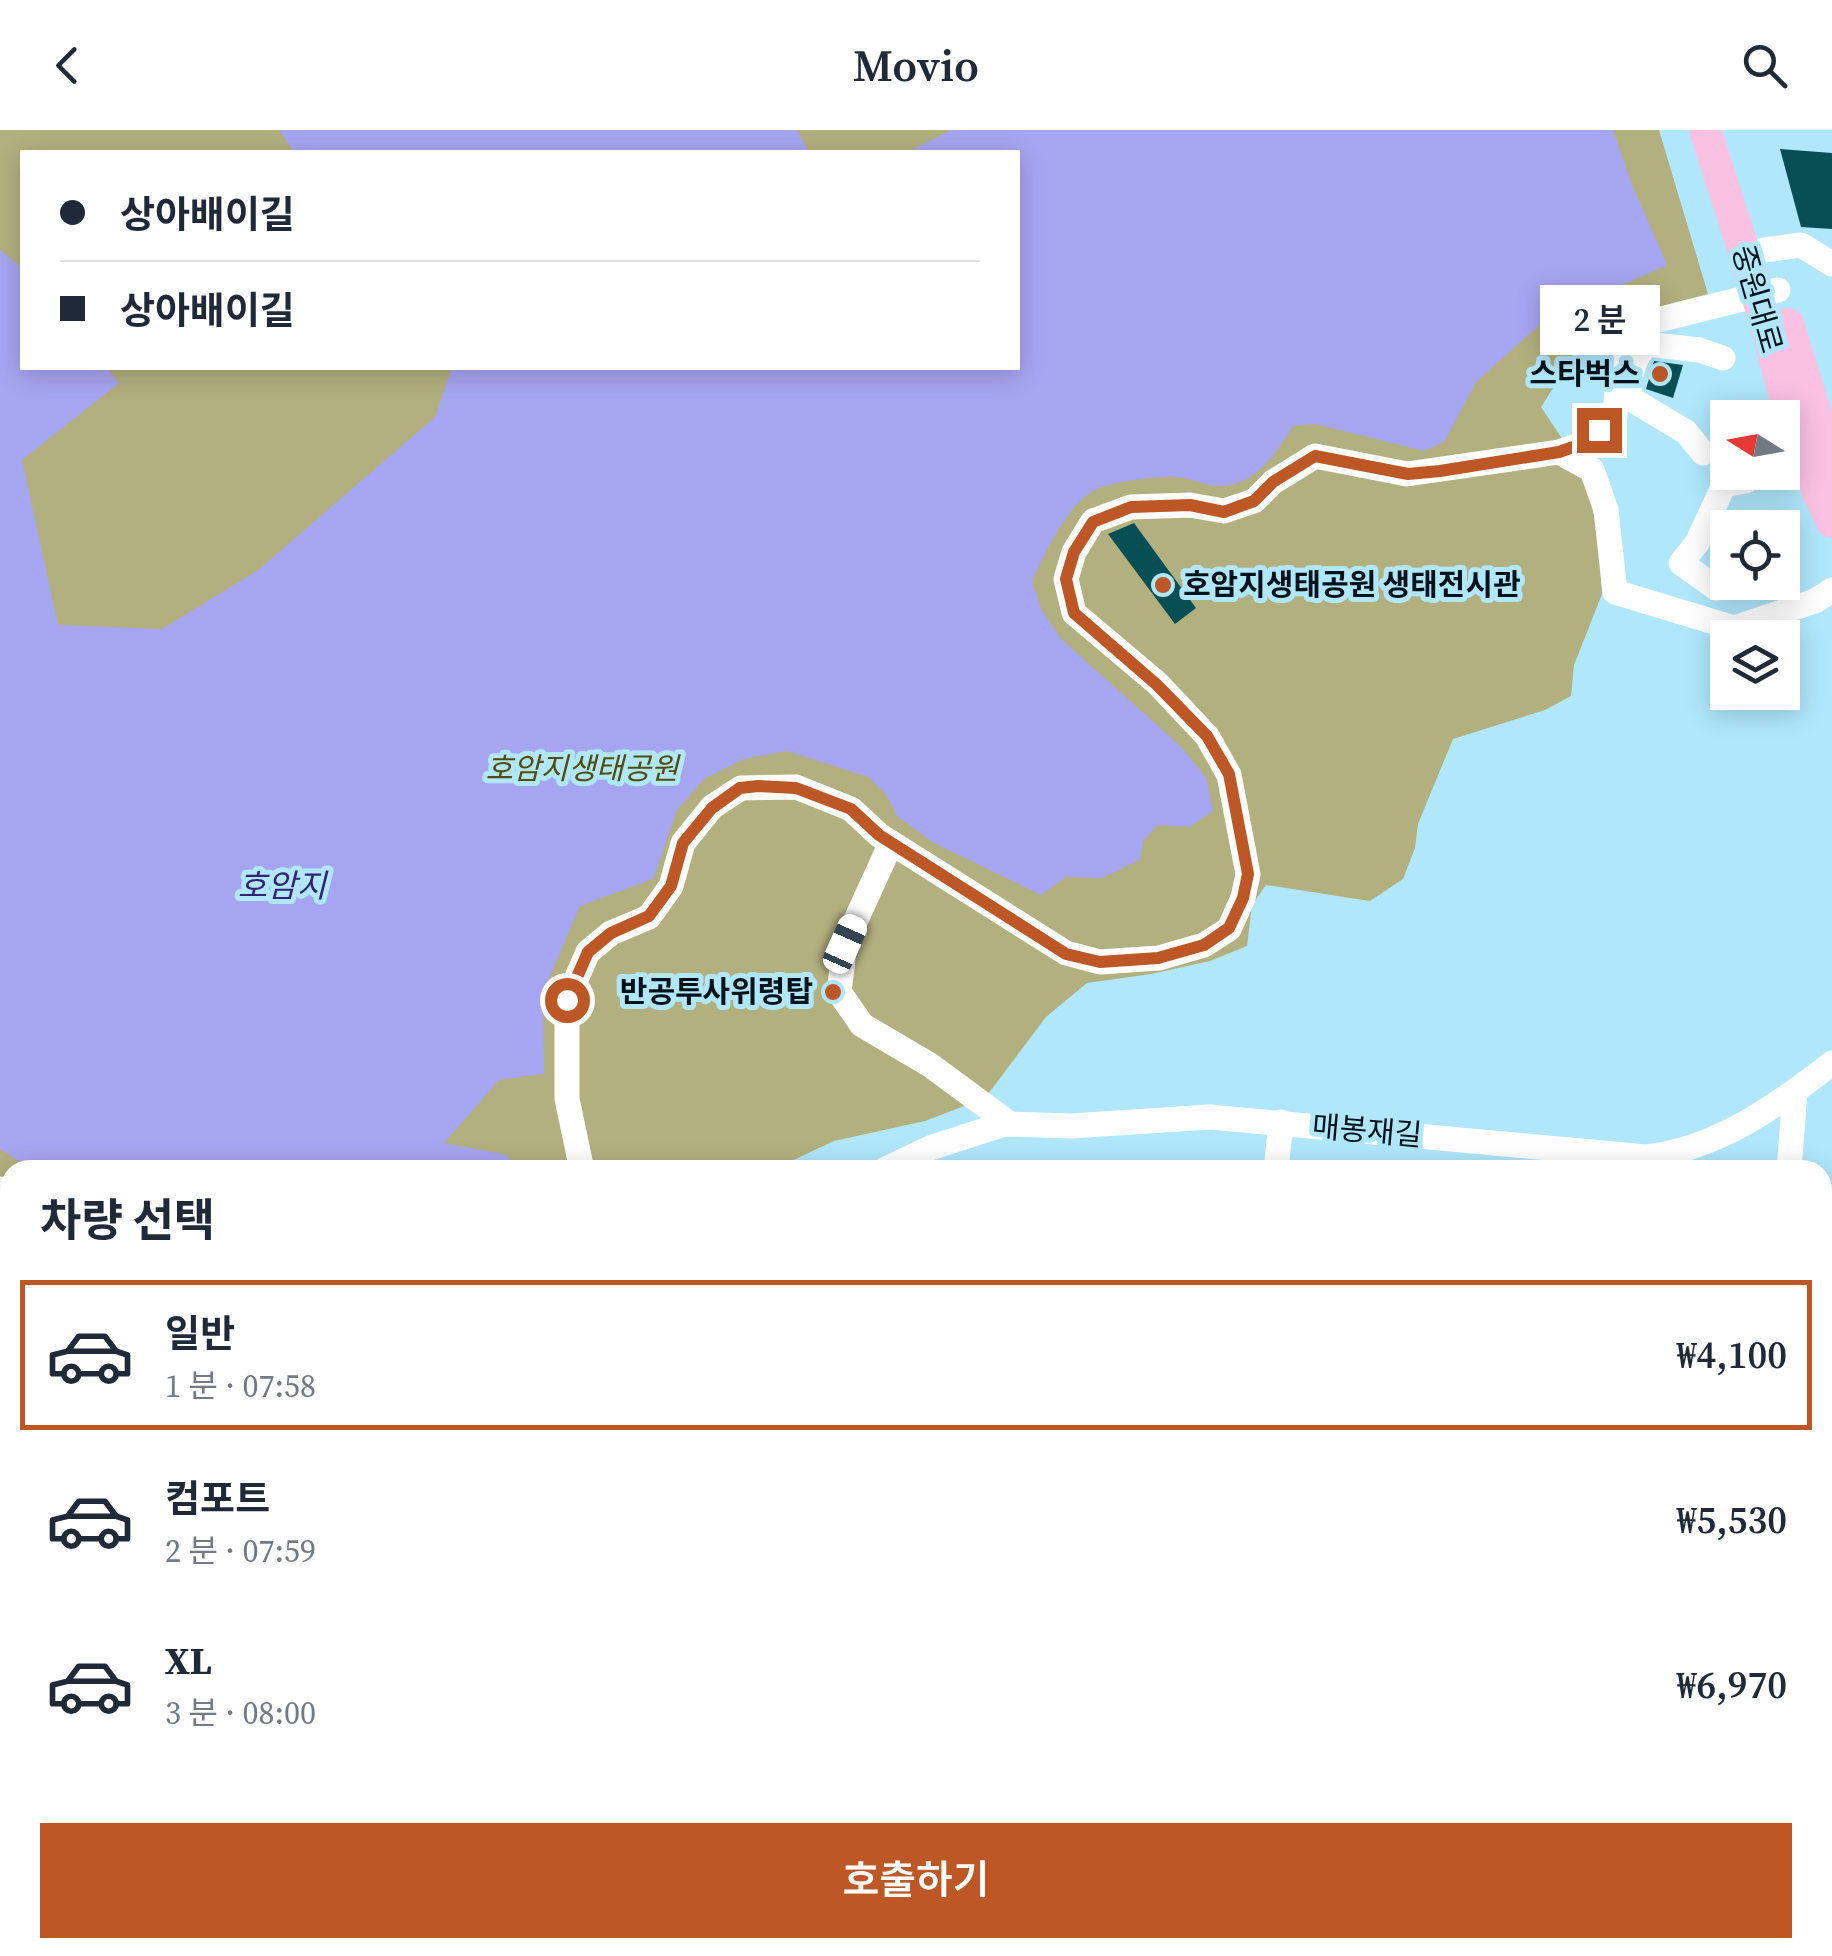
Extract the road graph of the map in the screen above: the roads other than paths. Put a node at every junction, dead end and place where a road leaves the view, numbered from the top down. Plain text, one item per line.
1 (1706, 130) edge
2 (1724, 130) edge
3 (1764, 250) junction
4 (1832, 264) edge
5 (1768, 293) junction
6 (1723, 358) dead end
7 (1559, 452) junction
8 (1704, 453) dead end
9 (1832, 466) edge
10 (1710, 515) edge
11 (1832, 522) edge
12 (1710, 584) edge
13 (1832, 590) edge
14 (890, 843) junction
15 (1832, 1063) edge
16 (1795, 1092) junction
17 (1281, 1122) junction
18 (1010, 1124) junction
19 (580, 1160) edge
20 (905, 1160) edge
21 (1277, 1160) edge
22 (1789, 1160) edge

1 - 5 main road, 중원대로
2 - 3 main road, 중원대로
3 - 4 street
3 - 5 main road, 중원대로
5 - 7 street
5 - 9 main road, 중원대로
5 - 11 main road, 중원대로
6 - 8 street
7 - 13 street
7 - 14 street
10 - 12 street
14 - 18 street
14 - 19 street
15 - 16 street, 매봉재길
16 - 17 street, 매봉재길
16 - 22 street
17 - 18 street, 매봉재길
17 - 21 street
18 - 20 street, 매봉재길

